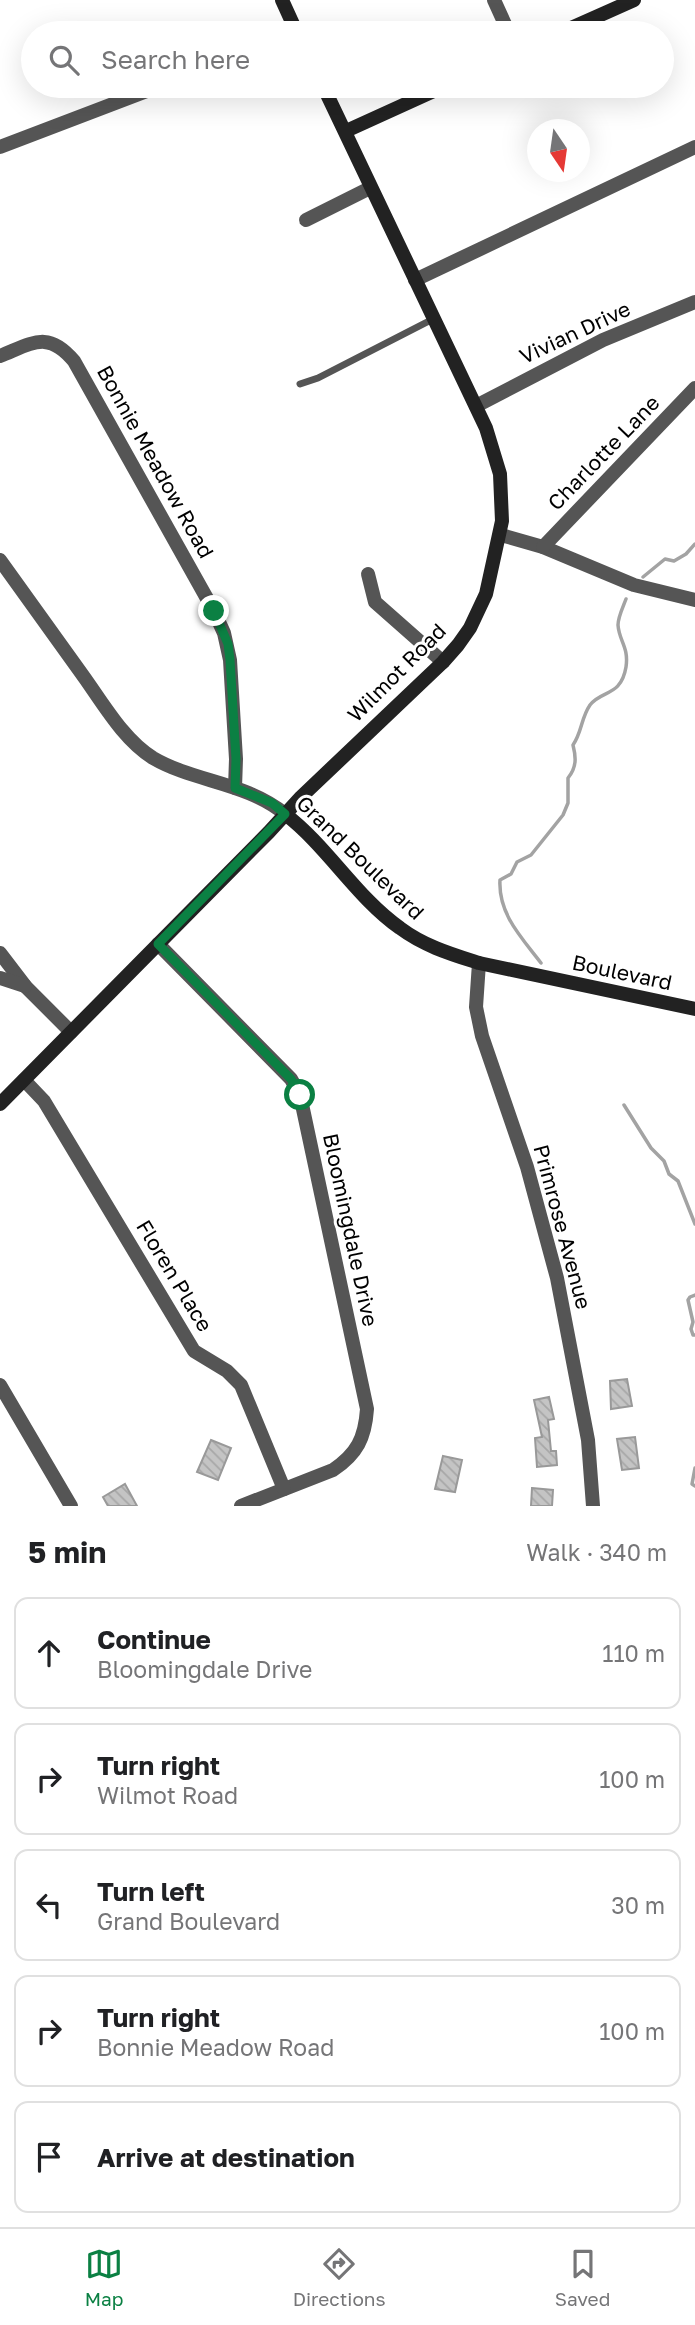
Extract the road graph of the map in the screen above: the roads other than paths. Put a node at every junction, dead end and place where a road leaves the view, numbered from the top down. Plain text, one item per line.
1 (282, 0) edge
2 (494, 0) edge
3 (634, 0) edge
4 (291, 21) edge
5 (504, 21) edge
6 (587, 21) edge
7 (129, 98) edge
8 (329, 98) edge
9 (419, 98) edge
10 (346, 131) junction
11 (0, 147) edge
12 (695, 147) edge
13 (370, 188) junction
14 (306, 220) dead end
15 (415, 280) junction
16 (695, 302) edge
17 (434, 318) junction
18 (0, 356) edge
19 (300, 384) dead end
20 (695, 388) edge
21 (476, 406) junction
22 (501, 535) junction
23 (543, 547) junction
24 (0, 561) edge
25 (368, 574) dead end
26 (695, 600) edge
27 (443, 662) junction
28 (235, 788) junction
29 (285, 814) junction
30 (158, 944) junction
31 (0, 953) edge
32 (479, 963) junction
33 (541, 977) joint
34 (0, 978) edge
35 (26, 987) junction
36 (695, 1009) edge
37 (71, 1032) junction
38 (24, 1080) junction
39 (0, 1104) edge
40 (0, 1385) edge
41 (284, 1489) junction
42 (71, 1506) edge
43 (242, 1506) edge
44 (593, 1506) edge

1 - 4 street
2 - 5 street
3 - 6 street
7 - 11 street
8 - 10 street, Wilmot Road
9 - 10 street
10 - 13 street, Wilmot Road
12 - 15 street
13 - 14 street
13 - 15 street, Wilmot Road
15 - 17 street, Wilmot Road
16 - 21 street, Vivian Drive
17 - 19 lane
17 - 21 street, Wilmot Road
18 - 28 street, Bonnie Meadow Road
20 - 23 street, Charlotte Lane
21 - 22 street, Wilmot Road
22 - 23 street
22 - 27 street, Wilmot Road
23 - 26 street
24 - 28 street, Grand Boulevard
25 - 27 street
27 - 29 street, Wilmot Road
28 - 29 street, Grand Boulevard
29 - 30 street, Wilmot Road
29 - 32 street, Grand Boulevard
30 - 37 street, Wilmot Road
30 - 41 street, Bloomingdale Drive
31 - 35 street
32 - 33 street, Grand Boulevard
32 - 44 street, Primrose Avenue
33 - 36 street, Boulevard
34 - 35 street
35 - 37 street
37 - 38 street, Wilmot Road
38 - 39 street, Wilmot Road
38 - 41 street, Floren Place
40 - 42 street
41 - 43 street, Bloomingdale Drive

